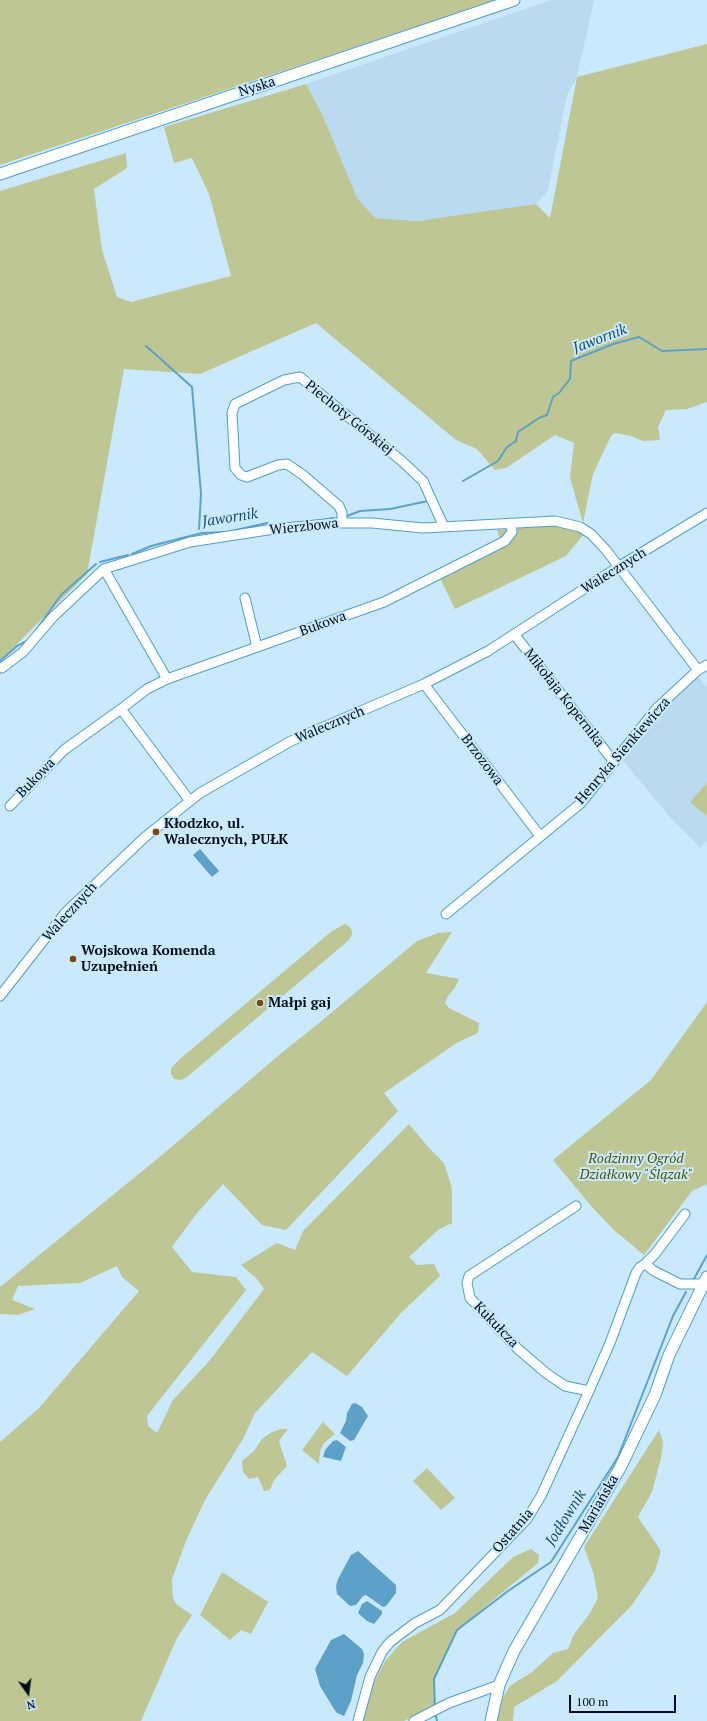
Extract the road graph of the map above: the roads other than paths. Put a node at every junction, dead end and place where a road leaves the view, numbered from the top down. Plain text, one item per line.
1 (514, 0) edge
2 (0, 174) edge
3 (707, 514) edge
4 (342, 523) junction
5 (511, 523) junction
6 (444, 527) junction
7 (618, 567) junction
8 (104, 570) junction
9 (245, 598) dead end
10 (514, 634) junction
11 (257, 647) junction
12 (707, 665) edge
13 (2, 668) dead end
14 (698, 670) junction
15 (167, 679) junction
16 (424, 684) junction
17 (121, 709) junction
18 (614, 762) junction
19 (190, 800) junction
20 (10, 806) dead end
21 (540, 836) junction
22 (446, 914) dead end
23 (0, 996) edge
24 (576, 1206) dead end
25 (685, 1214) dead end
26 (645, 1264) junction
27 (705, 1281) edge
28 (589, 1391) junction
29 (499, 1685) junction
30 (358, 1721) edge
31 (414, 1721) edge
32 (491, 1721) edge

1 - 2 street, Nyska
3 - 7 street, Walecznych
4 - 6 street, Wierzbowa
4 - 6 street, Piechoty Górskiej
4 - 8 street, Wierzbowa
5 - 6 street, Wierzbowa
5 - 7 street, Wierzbowa
5 - 11 street, Bukowa
7 - 10 street, Walecznych
7 - 14 street, Wierzbowa
8 - 13 street
8 - 15 street
9 - 11 street
10 - 16 street, Walecznych
10 - 18 street, Mikołaja Kopernika
11 - 15 street, Bukowa
12 - 14 street, Henryka Sienkiewicza
14 - 18 street, Henryka Sienkiewicza
15 - 17 street, Bukowa
16 - 19 street, Walecznych
16 - 21 street, Brzozowa
17 - 19 street
17 - 20 street, Bukowa
18 - 21 street, Henryka Sienkiewicza
19 - 23 street, Walecznych
21 - 22 street, Henryka Sienkiewicza
24 - 28 street, Kukułcza
25 - 26 street, Ostatnia
26 - 27 street
26 - 28 street, Ostatnia
27 - 29 street, Mariańska
28 - 30 street, Ostatnia
29 - 31 street
29 - 32 street, Mariańska

